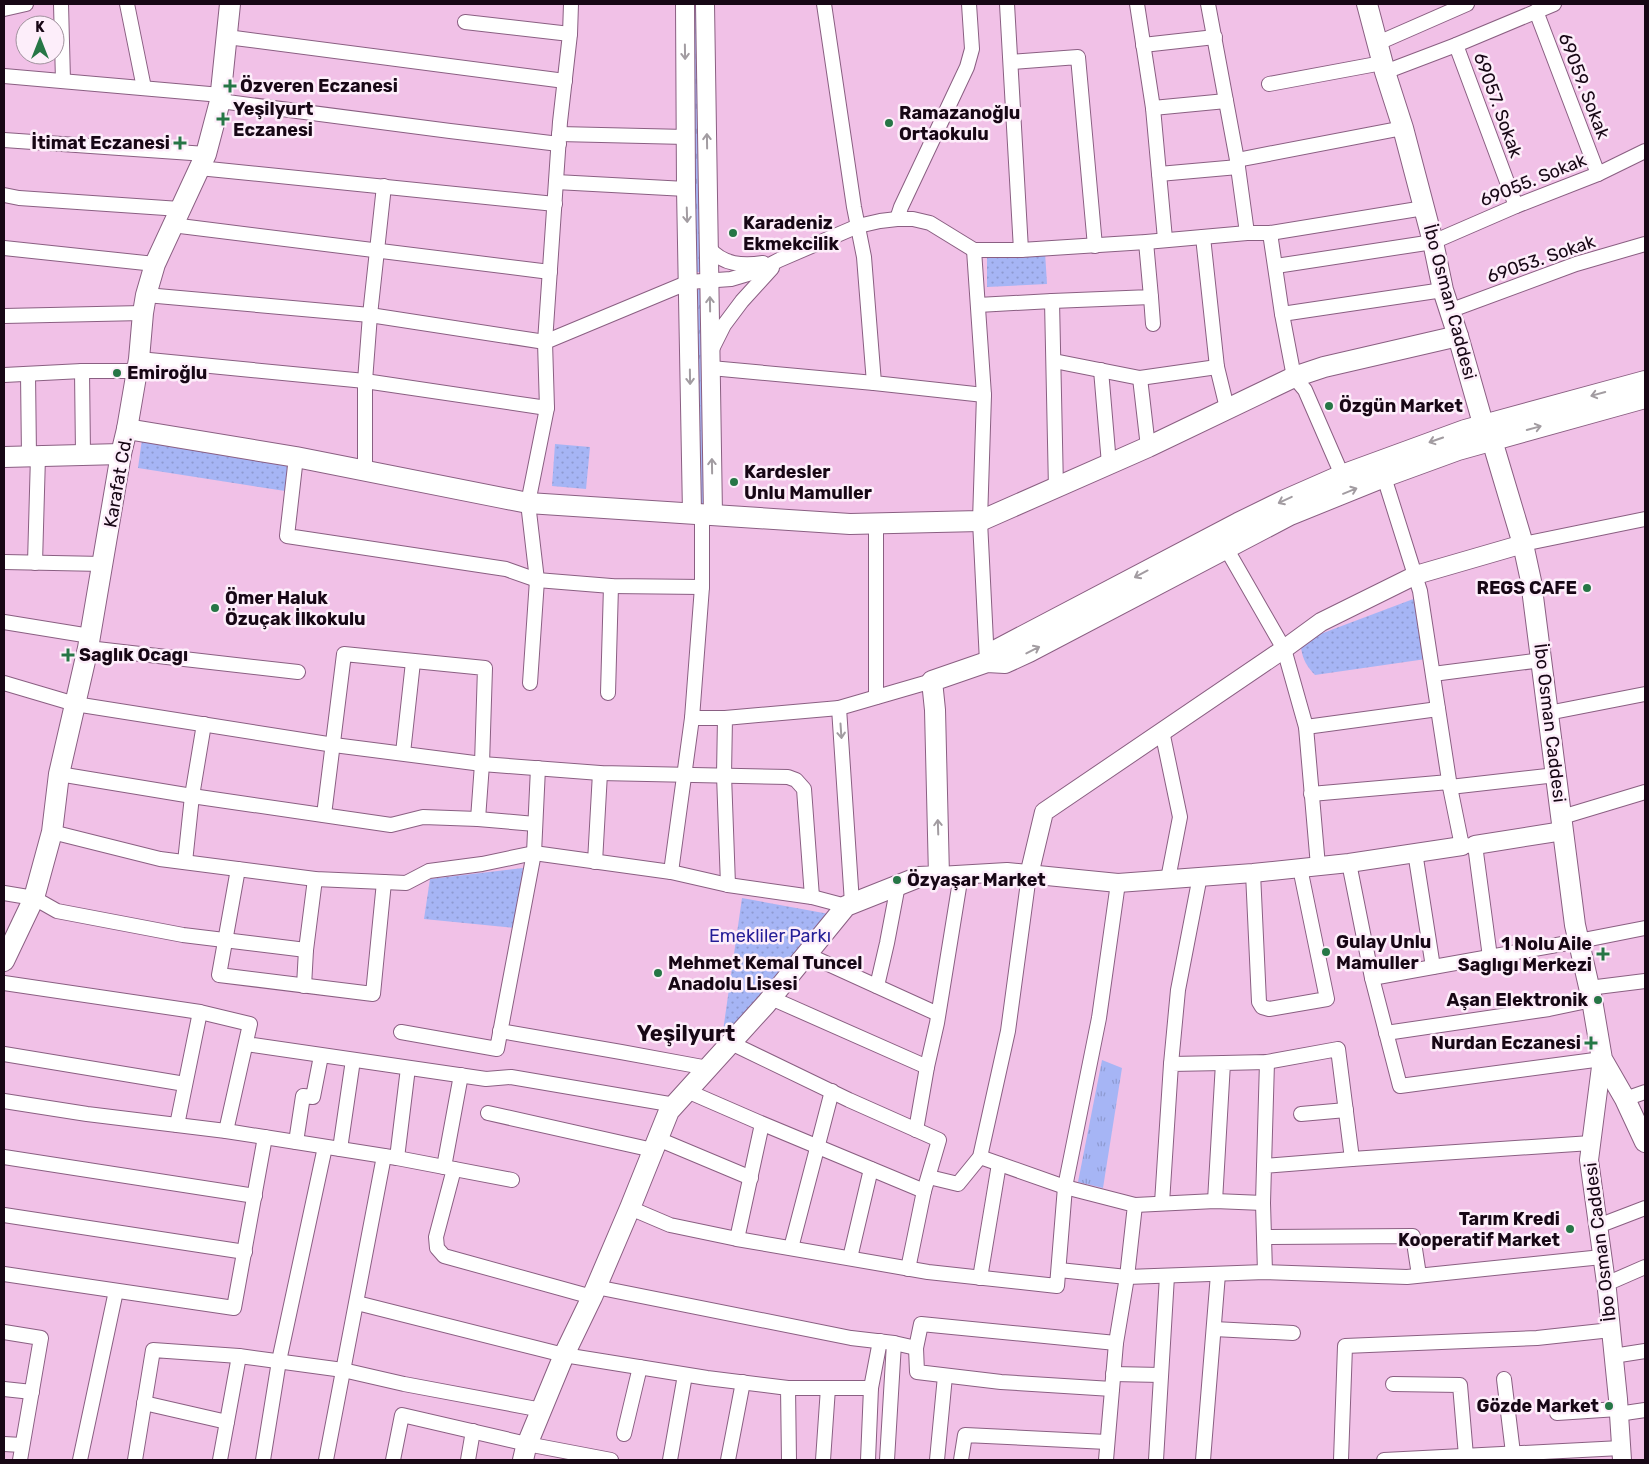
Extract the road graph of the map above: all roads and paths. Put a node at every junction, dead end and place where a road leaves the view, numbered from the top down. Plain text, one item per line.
1 (26, 4) edge
2 (61, 4) edge
3 (127, 4) edge
4 (230, 4) edge
5 (571, 4) edge
6 (685, 4) edge
7 (705, 4) edge
8 (824, 4) edge
9 (969, 4) edge
10 (1007, 4) edge
11 (1138, 4) edge
12 (1208, 4) edge
13 (1367, 4) edge
14 (1467, 4) edge
15 (1554, 4) edge
16 (4, 9) edge
17 (1536, 11) junction
18 (466, 22) dead end
19 (570, 34) junction
20 (227, 37) junction
21 (1215, 37) junction
22 (1378, 44) junction
23 (1142, 45) junction
24 (1456, 45) junction
25 (1012, 62) junction
26 (1384, 67) junction
27 (4, 76) edge
28 (63, 81) junction
29 (565, 82) junction
30 (1269, 84) dead end
31 (144, 88) junction
32 (220, 98) junction
33 (1226, 101) junction
34 (1153, 108) junction
35 (1403, 128) junction
36 (686, 137) junction
37 (559, 139) junction
38 (4, 140) edge
39 (1645, 151) edge
40 (203, 161) junction
41 (1238, 163) junction
42 (1159, 174) junction
43 (1598, 174) junction
44 (556, 182) junction
45 (384, 186) junction
46 (686, 188) junction
47 (4, 195) edge
48 (554, 204) junction
49 (1516, 206) junction
50 (1424, 208) junction
51 (176, 217) junction
52 (897, 219) junction
53 (858, 226) junction
54 (1247, 233) junction
55 (1270, 233) junction
56 (1203, 237) junction
57 (1165, 240) junction
58 (1146, 242) junction
59 (1433, 242) junction
60 (1645, 244) edge
61 (1095, 246) junction
62 (4, 248) edge
63 (709, 248) junction
64 (974, 250) junction
65 (1021, 250) junction
66 (378, 251) junction
67 (779, 260) junction
68 (155, 264) junction
69 (1276, 266) junction
70 (550, 272) junction
71 (709, 281) junction
72 (689, 282) junction
73 (1443, 290) junction
74 (1151, 297) junction
75 (1052, 301) junction
76 (144, 304) junction
77 (978, 305) junction
78 (1449, 311) junction
79 (1282, 314) junction
80 (370, 315) junction
81 (4, 316) edge
82 (1154, 324) dead end
83 (1458, 336) junction
84 (545, 342) junction
85 (711, 360) junction
86 (1054, 361) junction
87 (138, 365) junction
88 (1217, 367) junction
89 (1101, 370) junction
90 (82, 371) junction
91 (28, 374) junction
92 (4, 375) edge
93 (1294, 377) junction
94 (1140, 378) junction
95 (365, 381) junction
96 (1645, 381) edge
97 (874, 383) junction
98 (984, 395) junction
99 (1645, 398) edge
100 (547, 408) junction
101 (1227, 408) junction
102 (127, 429) junction
103 (1485, 433) junction
104 (1148, 447) junction
105 (83, 454) junction
106 (121, 454) junction
107 (33, 456) junction
108 (4, 457) edge
109 (296, 457) junction
110 (1109, 464) junction
111 (365, 470) junction
112 (1342, 475) junction
113 (1384, 477) junction
114 (1056, 489) junction
115 (528, 503) junction
116 (702, 514) junction
117 (1645, 519) edge
118 (980, 521) junction
119 (876, 523) junction
120 (1523, 544) junction
121 (1226, 548) junction
122 (4, 562) edge
123 (35, 563) junction
124 (103, 564) junction
125 (1416, 575) junction
126 (537, 580) junction
127 (612, 586) junction
128 (702, 587) junction
129 (4, 622) edge
130 (89, 642) junction
131 (1284, 650) junction
132 (1542, 660) junction
133 (413, 662) junction
134 (987, 662) junction
135 (298, 672) dead end
136 (1433, 674) junction
137 (932, 681) junction
138 (4, 683) edge
139 (530, 683) dead end
140 (608, 693) dead end
141 (1645, 694) edge
142 (876, 698) junction
143 (75, 704) junction
144 (839, 708) junction
145 (1438, 709) junction
146 (1548, 713) junction
147 (692, 718) junction
148 (725, 718) junction
149 (204, 724) junction
150 (1306, 727) junction
151 (1162, 731) junction
152 (334, 745) junction
153 (403, 753) junction
154 (482, 764) junction
155 (538, 768) junction
156 (600, 773) junction
157 (59, 774) junction
158 (684, 774) junction
159 (724, 775) junction
160 (1556, 775) junction
161 (1450, 784) junction
162 (1645, 792) edge
163 (1311, 794) junction
164 (192, 796) junction
165 (324, 815) junction
166 (478, 819) junction
167 (535, 824) junction
168 (1562, 824) junction
169 (52, 832) junction
170 (1469, 845) junction
171 (1415, 852) junction
172 (534, 853) junction
173 (185, 862) junction
174 (595, 862) junction
175 (1349, 863) junction
176 (1318, 866) junction
177 (1300, 868) junction
178 (238, 869) junction
179 (671, 872) junction
180 (1253, 873) junction
181 (1029, 874) junction
182 (961, 875) junction
183 (939, 876) junction
184 (1200, 876) junction
185 (315, 879) junction
186 (1168, 879) junction
187 (384, 882) junction
188 (1118, 883) junction
189 (728, 885) junction
190 (898, 885) junction
191 (4, 893) edge
192 (812, 897) junction
193 (34, 898) junction
194 (849, 904) junction
195 (1645, 928) edge
196 (224, 940) junction
197 (1579, 941) junction
198 (306, 950) junction
199 (806, 954) junction
200 (1490, 957) junction
201 (4, 961) edge
202 (1433, 967) junction
203 (1372, 978) junction
204 (1645, 981) edge
205 (4, 983) edge
206 (304, 986) junction
207 (877, 986) junction
208 (1590, 994) junction
209 (771, 998) junction
210 (200, 1012) junction
211 (938, 1014) junction
212 (401, 1032) dead end
213 (500, 1032) junction
214 (1386, 1033) junction
215 (731, 1042) junction
216 (246, 1044) junction
217 (4, 1054) edge
218 (1602, 1059) junction
219 (320, 1060) dead end
220 (354, 1060) junction
221 (1267, 1062) junction
222 (1223, 1063) junction
223 (1171, 1064) junction
224 (927, 1067) junction
225 (408, 1068) junction
226 (708, 1068) junction
227 (461, 1075) junction
228 (185, 1084) junction
229 (832, 1091) junction
230 (1645, 1092) edge
231 (681, 1098) junction
232 (1625, 1099) junction
233 (4, 1102) edge
234 (1346, 1110) junction
235 (488, 1113) dead end
236 (1301, 1114) dead end
237 (762, 1124) junction
238 (177, 1125) junction
239 (916, 1130) junction
240 (226, 1131) junction
241 (265, 1137) junction
242 (296, 1142) junction
243 (1591, 1142) junction
244 (1645, 1142) edge
245 (655, 1145) junction
246 (325, 1147) junction
247 (818, 1147) junction
248 (340, 1149) junction
249 (4, 1157) edge
250 (391, 1157) junction
251 (980, 1157) junction
252 (1352, 1159) junction
253 (999, 1164) junction
254 (1264, 1166) junction
255 (449, 1168) junction
256 (870, 1169) junction
257 (929, 1177) junction
258 (750, 1178) junction
259 (512, 1180) dead end
260 (1065, 1187) junction
261 (924, 1191) junction
262 (255, 1196) junction
263 (1215, 1201) junction
264 (1162, 1203) junction
265 (1263, 1203) junction
266 (1134, 1205) junction
267 (630, 1208) junction
268 (1645, 1208) edge
269 (4, 1215) edge
270 (1598, 1226) junction
271 (1264, 1237) junction
272 (737, 1239) junction
273 (791, 1248) junction
274 (244, 1252) junction
275 (1602, 1257) junction
276 (850, 1258) junction
277 (1645, 1267) edge
278 (908, 1269) junction
279 (1058, 1270) junction
280 (1265, 1272) junction
281 (4, 1274) edge
282 (1218, 1274) junction
283 (1419, 1275) junction
284 (1167, 1276) junction
285 (1127, 1277) junction
286 (980, 1278) junction
287 (1606, 1284) junction
288 (116, 1290) junction
289 (594, 1292) junction
290 (357, 1303) junction
291 (1214, 1329) junction
292 (1611, 1330) junction
293 (4, 1332) edge
294 (1293, 1333) dead end
295 (887, 1342) junction
296 (1116, 1342) junction
297 (916, 1348) junction
298 (1645, 1351) edge
299 (564, 1355) junction
300 (239, 1356) junction
301 (1613, 1356) junction
302 (279, 1361) junction
303 (640, 1367) junction
304 (343, 1370) junction
305 (1113, 1374) junction
306 (685, 1375) junction
307 (1162, 1375) junction
308 (945, 1376) junction
309 (1504, 1380) dead end
310 (743, 1382) junction
311 (1394, 1384) dead end
312 (788, 1388) junction
313 (828, 1388) junction
314 (870, 1388) junction
315 (4, 1389) edge
316 (1112, 1389) junction
317 (32, 1392) junction
318 (144, 1403) junction
319 (542, 1410) junction
320 (1645, 1410) edge
321 (1618, 1411) junction
322 (1556, 1413) dead end
323 (227, 1422) junction
324 (473, 1431) junction
325 (624, 1434) dead end
326 (1107, 1442) junction
327 (4, 1444) edge
328 (22, 1446) junction
329 (525, 1452) edge
330 (1621, 1454) edge
331 (1568, 1455) edge
332 (1508, 1456) edge
333 (1458, 1457) edge
334 (20, 1460) edge
335 (80, 1460) edge
336 (135, 1460) edge
337 (220, 1460) edge
338 (263, 1460) edge
339 (326, 1460) edge
340 (393, 1460) edge
341 (468, 1460) edge
342 (611, 1460) edge
343 (670, 1460) edge
344 (728, 1460) edge
345 (789, 1460) edge
346 (823, 1460) edge
347 (868, 1460) edge
348 (887, 1460) edge
349 (937, 1460) edge
350 (961, 1460) edge
351 (1106, 1460) edge
352 (1156, 1460) edge
353 (1204, 1460) edge
354 (1340, 1460) edge
355 (1384, 1460) edge

1 - 16 street
2 - 28 street
3 - 31 street
4 - 20 main road, Karafat Cd.
5 - 19 street
6 -> 36 street
63 -> 7 street
8 - 53 street
9 - 52 street
10 - 25 street
11 - 23 street
12 - 21 street
13 - 22 main road, İbo Osman Caddesi
14 - 22 street
15 - 17 street
17 - 24 street
17 - 43 street, 69059. Sokak
18 - 19 street
19 - 29 street
20 - 29 street
20 - 32 main road, Karafat Cd.
21 - 23 street
21 - 33 street
22 - 26 main road, İbo Osman Caddesi
23 - 34 street
24 - 26 street
24 - 49 street, 69057. Sokak
25 - 61 street
25 - 65 street
26 - 30 street
26 - 35 main road, İbo Osman Caddesi
27 - 28 street
28 - 31 street
29 - 37 street
31 - 32 street
32 - 37 street
32 - 40 main road, Karafat Cd.
33 - 34 street
33 - 41 street
34 - 42 street
35 - 41 street
35 - 50 main road, İbo Osman Caddesi
36 - 37 street
36 - 46 street
37 - 44 street
38 - 40 street
39 - 43 street, 69055. Sokak
40 - 45 street
40 - 51 main road, Karafat Cd.
41 - 42 street
41 - 54 street
42 - 57 street
43 - 49 street, 69055. Sokak
44 - 46 street
44 - 48 street
45 - 48 street
45 - 66 street
46 -> 72 street
47 - 51 street
48 - 70 street
49 - 59 street, 69055. Sokak
50 - 55 street
50 - 59 main road, İbo Osman Caddesi
51 - 66 street
51 - 68 main road, Karafat Cd.
52 - 53 street
52 - 64 street
53 - 67 street
53 - 97 street
54 - 55 street
54 - 56 street
55 - 69 street
56 - 57 street
56 - 88 street
57 - 58 street
58 - 61 street
58 - 74 street
59 - 69 street, 69055. Sokak
59 - 73 main road, İbo Osman Caddesi
60 - 78 street, 69053. Sokak
61 - 65 street
62 - 68 street
63 - 67 street
63 - 71 street
64 - 65 street
64 - 77 street
66 - 70 street
66 - 80 street
67 - 71 street
67 - 85 street
68 - 76 main road, Karafat Cd.
69 - 79 street
70 - 84 street
71 - 72 street
85 -> 71 street
72 - 84 street
72 -> 116 street
73 - 78 main road, İbo Osman Caddesi
73 - 79 street
74 - 75 street
74 - 82 street
75 - 77 street
75 - 86 street
76 - 80 street
76 - 81 street
76 - 87 main road, Karafat Cd.
77 - 98 street
78 - 83 main road, İbo Osman Caddesi
79 - 93 street
80 - 84 street
80 - 95 street
83 - 93 main road
83 - 103 main road, İbo Osman Caddesi
84 - 100 street
85 - 97 street
116 -> 85 street
86 - 89 street
86 - 114 street
87 - 90 street
87 - 95 street
87 - 102 main road, Karafat Cd.
88 - 94 street
88 - 101 street
89 - 94 street
89 - 110 street
90 - 91 street
90 - 105 street
91 - 92 street
91 - 107 street
93 - 101 main road
93 - 112 street
94 - 104 street
95 - 100 street
95 - 111 street
96 -> 103 main road
97 - 98 street
98 - 118 street
103 -> 99 main road
100 - 115 street
101 - 104 main road
102 - 106 main road, Karafat Cd.
102 - 109 main road
103 -> 112 main road
103 - 113 main road
103 - 120 main road, İbo Osman Caddesi
104 - 110 main road
105 - 106 main road
105 - 107 main road
106 - 124 main road, Karafat Cd.
107 - 108 main road
107 - 123 street
109 - 111 main road
109 - 126 street
110 - 114 main road
111 - 115 main road
112 -> 134 main road
121 -> 113 main road
113 - 125 street
114 - 118 main road
115 - 116 main road
115 - 126 street
116 - 119 main road
116 - 128 street
117 - 120 street
118 - 119 main road
118 - 134 street
119 - 142 street
120 - 125 street
120 - 132 main road, İbo Osman Caddesi
121 - 131 street
134 -> 121 main road
122 - 123 street
123 - 124 street
124 - 130 main road, Karafat Cd.
125 - 131 street
125 - 136 street
126 - 127 street
126 - 139 street
127 - 128 street
127 - 140 street
128 - 147 street
129 - 130 street
130 - 135 street
130 - 143 main road, Karafat Cd.
131 - 150 street
131 - 151 street
132 - 136 street
132 - 146 main road, İbo Osman Caddesi
133 - 152 street
133 - 153 street
133 - 154 street
134 - 137 main road
136 - 145 street
137 - 142 street
183 -> 137 main road
138 - 143 street
141 - 146 street
142 - 144 street
143 - 149 street
143 - 157 main road, Karafat Cd.
144 - 148 street
144 -> 194 street
145 - 150 street
145 - 161 street
146 - 160 main road, İbo Osman Caddesi
147 - 148 street
147 - 158 street
148 - 159 street
149 - 152 street
149 - 164 street
150 - 163 street
151 - 181 street
151 - 186 street
152 - 153 street
152 - 165 street
153 - 154 street
154 - 155 street
154 - 166 street
155 - 156 street
155 - 167 street
156 - 158 street
156 - 174 street
157 - 164 street
157 - 169 main road, Karafat Cd.
158 - 159 street
158 - 179 street
159 - 189 street
159 - 192 street
160 - 161 street
160 - 168 main road, İbo Osman Caddesi
161 - 163 street
161 - 170 street
162 - 168 street
163 - 176 street
164 - 165 street
164 - 173 street
165 - 166 street
166 - 167 street
167 - 172 street
168 - 170 street
168 - 197 main road, İbo Osman Caddesi
169 - 173 street
169 - 193 main road, Karafat Cd.
170 - 171 street
170 - 200 street
171 - 175 street
171 - 202 street
172 - 174 street
172 - 187 street
172 - 213 street
173 - 178 street
174 - 179 street
175 - 176 street
175 - 203 street
176 - 177 street
177 - 180 street
177 - 180 street
178 - 185 street
178 - 196 street
179 - 189 street
180 - 184 street
181 - 182 street
181 - 188 street
181 - 251 street
182 - 183 street
182 - 211 street
183 - 190 main road
184 - 186 street
184 - 223 street
185 - 187 street
185 - 198 street
186 - 188 street
187 - 206 street
188 - 260 street
189 - 192 street
190 - 194 main road
190 - 207 street
191 - 193 street
192 - 194 street
193 - 196 street
193 - 201 main road, Karafat Cd.
194 - 199 main road
195 - 197 street
196 - 198 street
196 - 206 street
197 - 200 street
197 - 208 main road, İbo Osman Caddesi
198 - 206 street
199 - 207 street
199 - 209 main road
200 - 202 street
202 - 203 street
203 - 214 street
204 - 208 street
205 - 210 street
207 - 211 street
208 - 214 street
208 - 218 main road, İbo Osman Caddesi
209 - 215 main road
209 - 224 street
210 - 216 street
210 - 228 street
211 - 224 street
212 - 213 street
213 - 226 street
214 - 218 street
215 - 226 main road
215 - 229 street
216 - 220 street
216 - 240 street
217 - 228 street
218 - 232 main road
218 - 243 street, İbo Osman Caddesi
219 - 242 street
220 - 225 street
220 - 248 street
221 - 222 street
221 - 234 street
221 - 254 street
222 - 223 street
222 - 263 street
223 - 264 street
224 - 239 street
225 - 227 street
225 - 250 street
226 - 231 main road
227 - 231 street
227 - 255 street
228 - 238 street
229 - 239 street
229 - 247 street
230 - 232 street
231 - 237 street
231 - 245 main road
232 - 244 main road
233 - 238 street
234 - 236 street
234 - 252 street
235 - 245 street
237 - 247 street
237 - 258 street
238 - 240 street
239 - 257 street
240 - 241 street
241 - 242 street
241 - 262 street
242 - 246 street
243 - 252 street
243 - 270 street, İbo Osman Caddesi
245 - 258 street
245 - 267 main road
246 - 248 street
246 - 302 street
247 - 256 street
247 - 273 street
248 - 250 street
249 - 262 street
250 - 255 street
250 - 290 street
251 - 253 street
251 - 257 street
252 - 254 street
253 - 260 street
253 - 286 street
254 - 265 street
255 - 259 street
255 - 289 street
256 - 261 street
256 - 276 street
257 - 261 street
258 - 272 street
260 - 266 street
260 - 279 street
261 - 278 street
262 - 274 street
263 - 264 street
263 - 265 street
264 - 266 street
265 - 271 street
266 - 285 street
267 - 272 street
267 - 289 main road
268 - 270 street
269 - 274 street
270 - 275 street, İbo Osman Caddesi
271 - 280 street
271 - 283 street
272 - 273 street
273 - 276 street
274 - 288 street
275 - 283 street
275 - 287 street, İbo Osman Caddesi
276 - 278 street
277 - 287 street
278 - 286 street
279 - 285 street
279 - 286 street
280 - 282 street
280 - 283 street
281 - 288 street
282 - 284 street
282 - 291 street
284 - 285 street
284 - 307 street
285 - 296 street
287 - 292 street, İbo Osman Caddesi
288 - 335 street
289 - 295 street
289 - 299 main road
290 - 299 street
290 - 304 street
291 - 294 street
291 - 353 street
292 - 301 street, İbo Osman Caddesi
292 - 354 street
293 - 317 street
295 - 297 street
295 - 314 street
295 - 348 street
296 - 297 street
296 - 305 street
297 - 308 street
298 - 301 street
299 - 303 street
299 - 319 main road
300 - 302 street
300 - 318 street
300 - 323 street
301 - 321 street, İbo Osman Caddesi
302 - 304 street
302 - 338 street
303 - 306 street
303 - 325 street
304 - 319 street
304 - 339 street
305 - 307 street
305 - 316 street
306 - 310 street
306 - 343 street
307 - 352 street
308 - 316 street
308 - 349 street
309 - 332 street
310 - 312 street
310 - 344 street
311 - 333 street
312 - 313 street
312 - 345 street
313 - 314 street
313 - 346 street
314 - 347 street
315 - 317 street
316 - 326 street
317 - 328 street
318 - 323 street
318 - 336 street
319 - 329 main road
320 - 321 street
321 - 322 street
321 - 330 street, İbo Osman Caddesi
323 - 337 street
324 - 329 street
324 - 340 street
324 - 341 street
326 - 350 street
326 - 351 street
327 - 328 street
328 - 334 street
329 - 342 street
330 - 331 street
331 - 332 street
332 - 333 street
333 - 355 street

